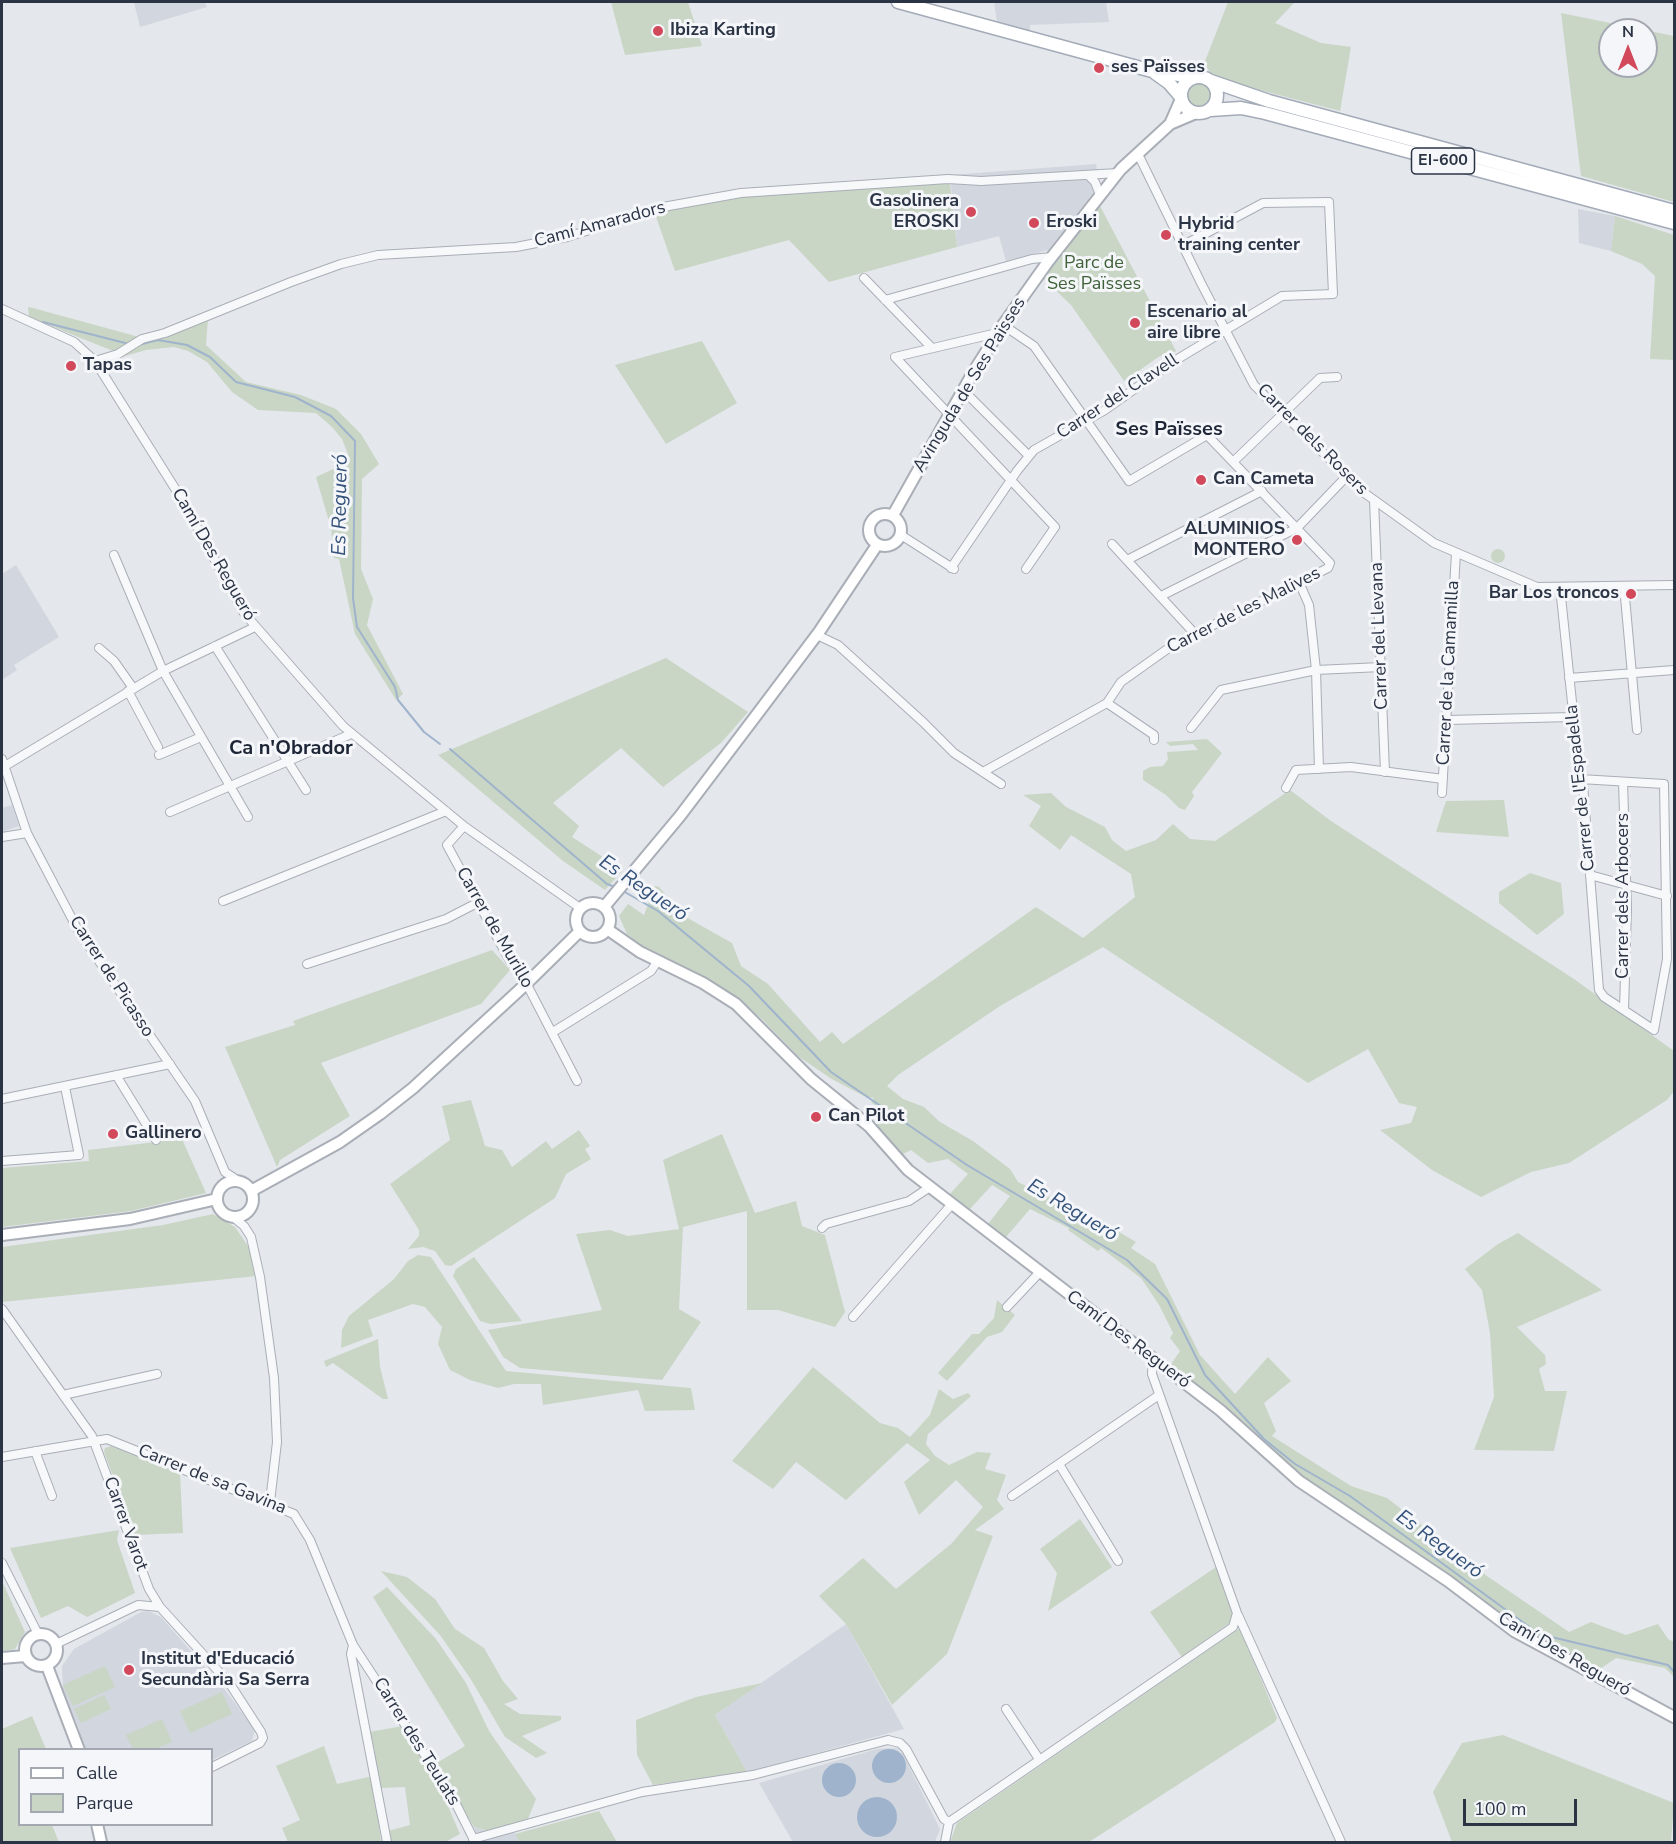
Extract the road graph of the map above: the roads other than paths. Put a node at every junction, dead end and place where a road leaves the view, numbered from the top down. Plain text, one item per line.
1 (898, 2) edge
2 (1152, 71) junction
3 (1193, 77) junction
4 (1211, 81) junction
5 (1181, 98) junction
6 (1210, 110) junction
7 (1196, 113) junction
8 (1170, 124) junction
9 (1138, 154) junction
10 (1118, 173) junction
11 (1088, 175) junction
12 (1100, 195) junction
13 (1674, 211) edge
14 (1674, 223) edge
15 (1182, 246) junction
16 (1052, 257) junction
17 (864, 278) dead end
18 (885, 300) junction
19 (2, 309) edge
20 (1000, 329) junction
21 (1225, 329) junction
22 (932, 348) junction
23 (95, 361) junction
24 (1337, 377) dead end
25 (963, 390) junction
26 (1285, 414) junction
27 (948, 415) junction
28 (1087, 421) junction
29 (1029, 456) junction
30 (1233, 462) junction
31 (1346, 477) junction
32 (1011, 480) junction
33 (1262, 491) junction
34 (1374, 501) junction
35 (893, 515) junction
36 (1297, 528) junction
37 (901, 535) junction
38 (877, 544) junction
39 (1112, 544) dead end
40 (1456, 553) junction
41 (114, 555) dead end
42 (1127, 560) junction
43 (1026, 569) dead end
44 (1299, 582) junction
45 (1674, 585) edge
46 (1560, 586) junction
47 (1624, 586) junction
48 (1161, 596) junction
49 (255, 627) junction
50 (1196, 634) junction
51 (817, 635) junction
52 (215, 646) junction
53 (99, 648) dead end
54 (1381, 667) junction
55 (163, 670) junction
56 (1316, 670) junction
57 (1674, 670) edge
58 (1632, 673) junction
59 (1569, 678) junction
60 (131, 689) junction
61 (1107, 703) junction
62 (1573, 717) junction
63 (1447, 720) junction
64 (1191, 728) dead end
65 (1637, 730) dead end
66 (351, 734) junction
67 (201, 737) junction
68 (1154, 740) dead end
69 (288, 760) junction
70 (3, 762) edge
71 (1319, 769) junction
72 (983, 772) junction
73 (1385, 772) junction
74 (1443, 779) junction
75 (1580, 779) junction
76 (1623, 782) junction
77 (1001, 784) dead end
78 (229, 786) junction
79 (1286, 788) dead end
80 (306, 790) dead end
81 (1442, 793) dead end
82 (446, 811) junction
83 (171, 812) dead end
84 (248, 817) dead end
85 (464, 826) junction
86 (27, 832) junction
87 (2, 837) edge
88 (1590, 875) junction
89 (1627, 885) junction
90 (1667, 896) junction
91 (223, 902) dead end
92 (477, 903) junction
93 (604, 907) junction
94 (580, 909) junction
95 (607, 929) junction
96 (580, 931) junction
97 (657, 962) junction
98 (307, 964) dead end
99 (526, 984) junction
100 (1624, 1010) junction
101 (553, 1032) junction
102 (170, 1064) junction
103 (116, 1075) junction
104 (577, 1081) dead end
105 (64, 1087) junction
106 (2, 1099) edge
107 (156, 1140) dead end
108 (2, 1161) edge
109 (240, 1182) junction
110 (930, 1187) junction
111 (251, 1191) junction
112 (218, 1199) junction
113 (952, 1204) junction
114 (233, 1217) junction
115 (822, 1228) dead end
116 (2, 1235) edge
117 (1039, 1273) junction
118 (1007, 1307) dead end
119 (2, 1309) edge
120 (853, 1317) dead end
121 (1153, 1360) junction
122 (157, 1374) dead end
123 (63, 1395) junction
124 (1159, 1395) junction
125 (94, 1441) junction
126 (35, 1450) junction
127 (2, 1457) edge
128 (1059, 1464) junction
129 (52, 1496) dead end
130 (1012, 1496) dead end
131 (270, 1502) junction
132 (1118, 1561) dead end
133 (2, 1563) edge
134 (148, 1589) junction
135 (138, 1605) junction
136 (160, 1607) junction
137 (1237, 1613) junction
138 (38, 1634) junction
139 (56, 1644) junction
140 (353, 1645) junction
141 (25, 1656) junction
142 (2, 1658) edge
143 (47, 1666) junction
144 (1006, 1709) dead end
145 (1674, 1717) edge
146 (79, 1748) edge
147 (1039, 1759) junction
148 (213, 1766) edge
149 (949, 1822) junction
150 (97, 1826) edge
151 (474, 1841) edge
152 (101, 1842) edge
153 (387, 1842) edge
154 (945, 1842) edge
155 (1341, 1842) edge

1 - 2 main road, EI-600
2 - 3 main road, EI-600
2 - 5 main road, EI-600
3 - 4 main road, EI-600
3 - 5 main road
4 - 6 main road
4 - 13 main road, EI-600
5 - 7 main road, EI-600
5 - 8 main road, Avinguda de Ses Païsses
6 - 7 main road, EI-600
6 - 14 main road, EI-600
7 - 8 main road, Avinguda de Ses Païsses
8 - 9 main road, Avinguda de Ses Païsses
9 - 10 main road, Avinguda de Ses Païsses
9 - 15 street, Carrer dels Rosers
10 - 11 street, Camí Amaradors
10 - 12 main road, Avinguda de Ses Païsses
11 - 12 street
11 - 23 street, Camí Amaradors
12 - 16 main road, Avinguda de Ses Païsses
15 - 21 street, Carrer dels Rosers
15 - 21 street, Carrer del Clavell
16 - 18 street
16 - 20 main road, Avinguda de Ses Païsses
17 - 18 street
18 - 22 street
19 - 23 street, Camí Des Regueró
20 - 22 street
20 - 25 main road, Avinguda de Ses Païsses
20 - 28 street
21 - 26 street, Carrer dels Rosers
21 - 28 street, Carrer del Clavell
22 - 27 street
23 - 49 street, Camí Des Regueró
24 - 26 street
25 - 27 main road, Avinguda de Ses Païsses
25 - 29 street
26 - 30 street
26 - 31 street, Carrer dels Rosers
27 - 32 street
27 - 35 main road, Avinguda de Ses Païsses
28 - 29 street, Carrer del Clavell
28 - 30 street
29 - 32 street, Carrer del Clavell
30 - 33 street
31 - 34 street, Carrer dels Rosers
31 - 36 street
32 - 37 street, Carrer del Clavell
32 - 43 street
33 - 36 street
33 - 42 street
34 - 40 street, Carrer dels Rosers
34 - 54 street, Carrer del Llevana
35 - 37 main road
35 - 38 main road
36 - 44 street, Carrer de les Malives
36 - 48 street
37 - 38 main road
38 - 51 main road
39 - 42 street
40 - 46 street, Carrer dels Rosers
40 - 63 street, Carrer de la Camamilla
41 - 55 street
42 - 48 street
44 - 50 street, Carrer de les Malives
44 - 56 street
45 - 47 street, Carrer dels Rosers
46 - 47 street, Carrer dels Rosers
46 - 59 street, Carrer de l'Espadella
47 - 58 street
48 - 50 street
49 - 52 street
49 - 66 street, Camí Des Regueró
50 - 61 street, Carrer de les Malives
51 - 72 street
51 - 93 main road
52 - 55 street
52 - 69 street
53 - 60 street
54 - 56 street
54 - 73 street, Carrer del Llevana
55 - 60 street
55 - 67 street
56 - 64 street
56 - 71 street
57 - 58 street
58 - 59 street
58 - 65 street
59 - 62 street, Carrer de l'Espadella
60 - 67 street
60 - 70 street
61 - 68 street
61 - 72 street, Carrer de les Malives
62 - 63 street
62 - 75 street, Carrer de l'Espadella
63 - 74 street, Carrer de la Camamilla
66 - 69 street
66 - 82 street, Camí Des Regueró
67 - 78 street
69 - 78 street
69 - 80 street
70 - 86 street, Carrer de Picasso
71 - 73 street
71 - 79 street
72 - 77 street
73 - 74 street
74 - 81 street, Carrer de la Camamilla
75 - 76 street
75 - 88 street, Carrer de l'Espadella
76 - 89 street, Carrer dels Arbocers
76 - 90 street
78 - 83 street
78 - 84 street
82 - 85 street, Camí Des Regueró
82 - 91 street
85 - 92 street, Carrer de Murillo
85 - 94 street, Camí Des Regueró
86 - 87 street
86 - 102 street, Carrer de Picasso
88 - 89 street
88 - 100 street, Carrer de l'Espadella
89 - 90 street
89 - 100 street, Carrer dels Arbocers
90 - 100 street
92 - 98 street
92 - 99 street, Carrer de Murillo
93 - 94 main road
93 - 95 main road
94 - 96 main road
95 - 96 main road
95 - 97 main road, Camí Des Regueró
96 - 99 main road
97 - 101 street
97 - 110 main road, Camí Des Regueró
99 - 101 street, Carrer de Murillo
99 - 111 main road
101 - 104 street, Carrer de Murillo
102 - 103 street
102 - 109 street, Carrer de Picasso
103 - 105 street
103 - 107 street
105 - 106 street
105 - 108 street
109 - 111 main road
109 - 112 main road
110 - 113 main road, Camí Des Regueró
110 - 115 street
111 - 114 main road
112 - 114 main road
112 - 116 main road
113 - 117 main road, Camí Des Regueró
113 - 120 street
114 - 131 street
117 - 118 street
117 - 121 main road, Camí Des Regueró
119 - 123 street, Carrer Varot
121 - 124 street
121 - 145 main road, Camí Des Regueró
122 - 123 street
123 - 125 street, Carrer Varot
124 - 128 street
124 - 137 street
125 - 126 street, Carrer de sa Gavina
125 - 131 street, Carrer de sa Gavina
125 - 134 street, Carrer Varot
126 - 127 street, Carrer de sa Gavina
126 - 129 street
128 - 130 street
128 - 132 street
131 - 140 street, Carrer de sa Gavina
133 - 138 street
134 - 135 street, Carrer Varot
134 - 136 street
135 - 136 street
135 - 139 street
136 - 148 street
137 - 147 street
137 - 155 street
138 - 139 main road
138 - 141 main road
139 - 143 main road
140 - 151 street, Carrer des Teulats
140 - 153 street, Carrer de sa Gavina
141 - 142 main road
141 - 143 main road
143 - 146 main road
144 - 147 street
147 - 149 street
149 - 151 street
149 - 154 street
150 - 152 main road

